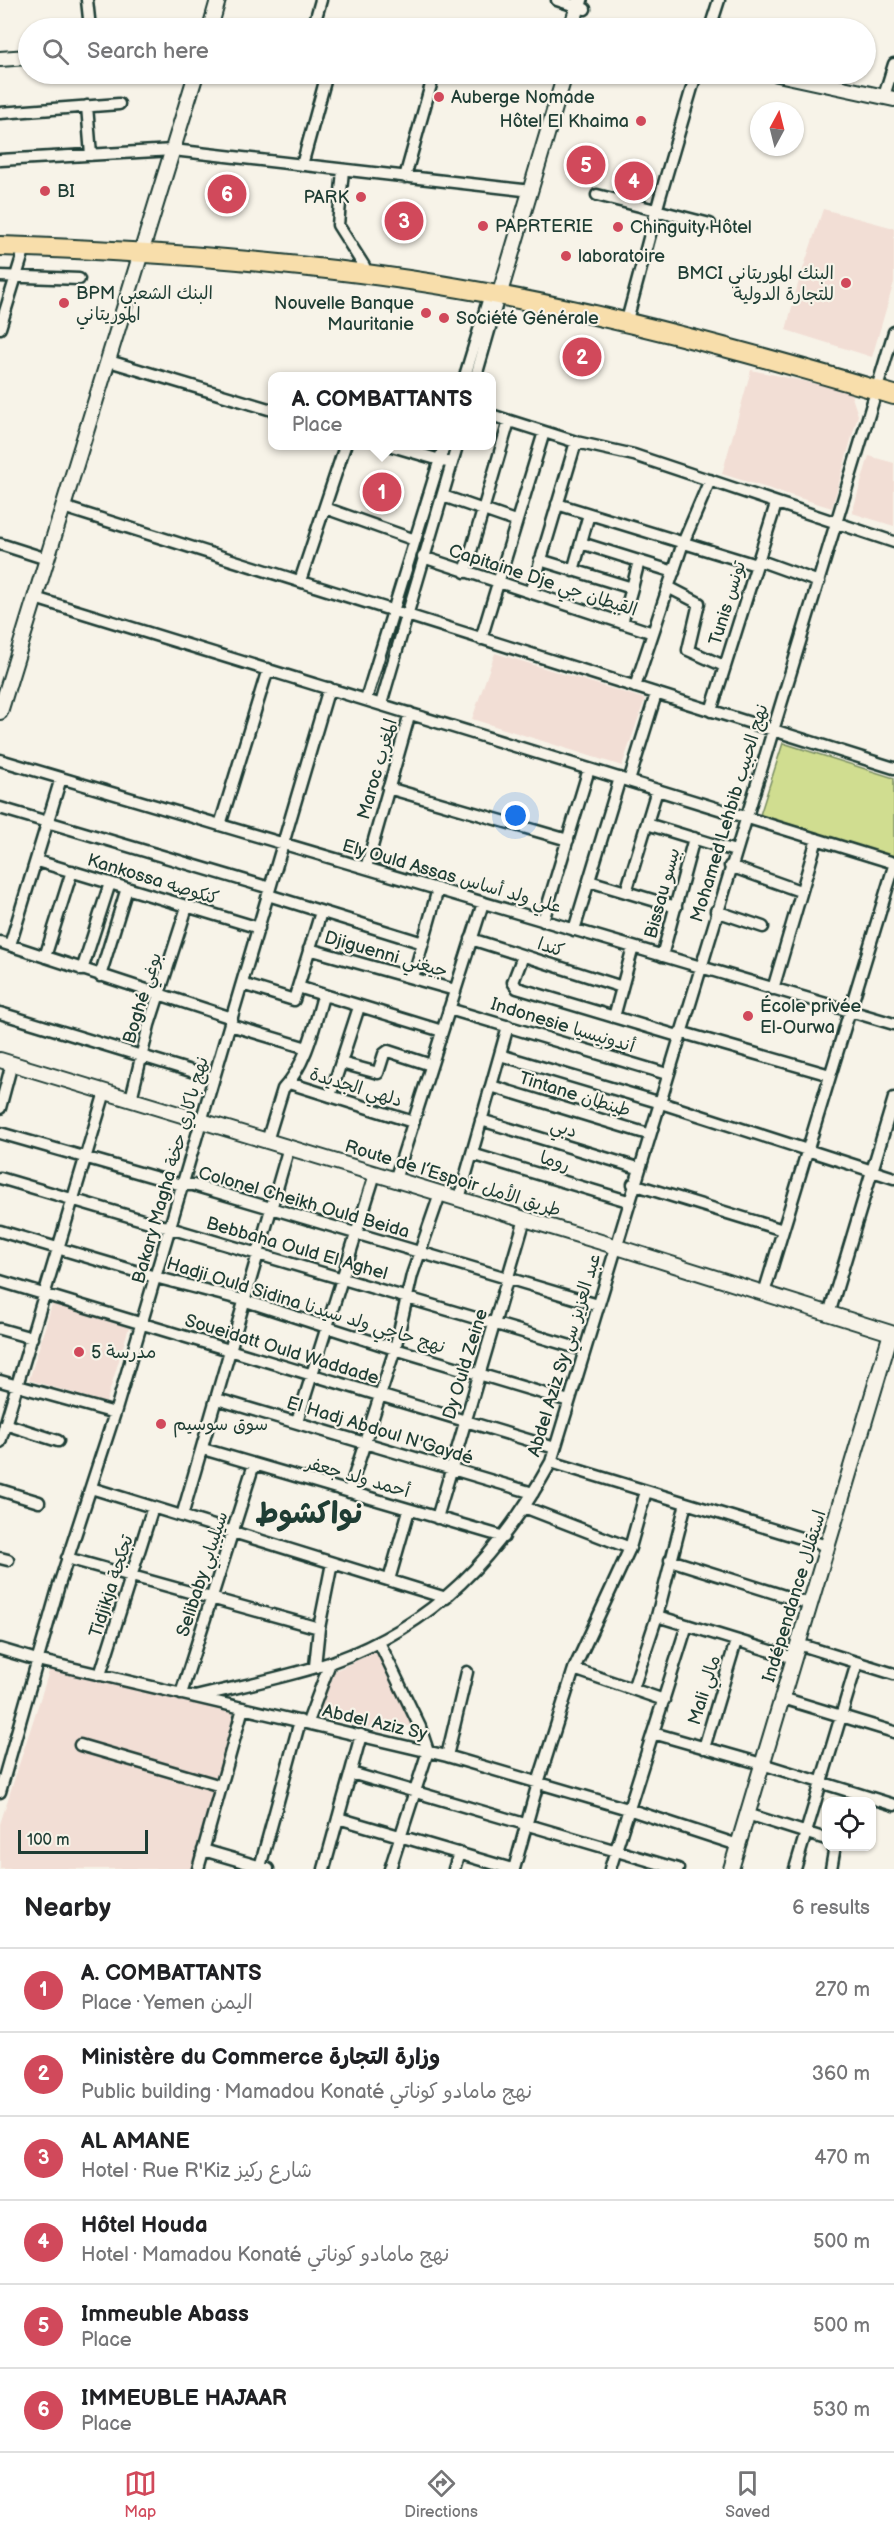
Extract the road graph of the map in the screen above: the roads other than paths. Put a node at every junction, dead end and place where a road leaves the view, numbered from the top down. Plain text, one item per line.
1 (87, 0) edge
2 (218, 0) edge
3 (321, 0) edge
4 (557, 0) edge
5 (719, 0) edge
6 (583, 4) edge
7 (89, 18) edge
8 (213, 18) edge
9 (316, 18) edge
10 (576, 18) edge
11 (713, 18) edge
12 (18, 58) edge
13 (0, 59) edge
14 (894, 64) edge
15 (193, 84) edge
16 (324, 84) edge
17 (431, 84) edge
18 (554, 84) edge
19 (563, 84) edge
20 (693, 84) edge
21 (824, 84) edge
22 (889, 98) edge
23 (118, 104) dead end
24 (87, 106) junction
25 (0, 113) edge
26 (173, 150) junction
27 (91, 155) junction
28 (0, 160) edge
29 (302, 165) junction
30 (343, 170) junction
31 (405, 177) junction
32 (523, 190) junction
33 (597, 195) dead end
34 (657, 210) junction
35 (710, 224) dead end
36 (0, 237) edge
37 (26, 243) junction
38 (0, 246) edge
39 (143, 249) junction
40 (364, 266) junction
41 (0, 276) edge
42 (16, 277) junction
43 (79, 279) dead end
44 (496, 291) junction
45 (627, 319) junction
46 (0, 328) edge
47 (894, 333) edge
48 (109, 362) junction
49 (466, 372) edge
50 (477, 372) edge
51 (886, 386) edge
52 (268, 409) edge
53 (496, 416) edge
54 (509, 421) junction
55 (544, 432) junction
56 (576, 442) junction
57 (344, 450) edge
58 (406, 450) edge
59 (443, 450) edge
60 (456, 450) edge
61 (440, 460) junction
62 (452, 464) junction
63 (710, 480) junction
64 (442, 496) junction
65 (557, 504) junction
66 (776, 504) junction
67 (63, 507) junction
68 (325, 508) junction
69 (484, 511) junction
70 (590, 514) junction
71 (515, 521) junction
72 (838, 523) junction
73 (415, 540) junction
74 (894, 542) edge
75 (581, 543) junction
76 (683, 543) junction
77 (0, 544) edge
78 (423, 557) junction
79 (47, 559) junction
80 (540, 560) junction
81 (639, 561) junction
82 (757, 563) junction
83 (573, 571) junction
84 (465, 572) junction
85 (674, 572) junction
86 (300, 581) junction
87 (819, 582) junction
88 (498, 583) junction
89 (668, 587) junction
90 (632, 588) junction
91 (531, 593) junction
92 (36, 597) junction
93 (394, 611) junction
94 (408, 616) junction
95 (622, 623) junction
96 (653, 633) junction
97 (481, 639) junction
98 (724, 666) junction
99 (268, 669) junction
100 (635, 687) junction
101 (329, 688) junction
102 (656, 694) junction
103 (366, 699) junction
104 (381, 704) junction
105 (711, 711) junction
106 (0, 712) edge
107 (410, 713) junction
108 (771, 729) junction
109 (0, 760) edge
110 (894, 768) edge
111 (589, 769) junction
112 (61, 778) junction
113 (624, 780) junction
114 (388, 788) junction
115 (657, 790) junction
116 (0, 808) edge
117 (745, 817) junction
118 (49, 822) junction
119 (646, 824) junction
120 (220, 825) junction
121 (694, 838) junction
122 (817, 839) junction
123 (568, 840) junction
124 (284, 844) junction
125 (735, 851) junction
126 (37, 861) junction
127 (894, 865) edge
128 (730, 866) junction
129 (366, 868) junction
130 (72, 871) junction
131 (589, 881) junction
132 (110, 883) junction
133 (127, 888) junction
134 (438, 890) junction
135 (800, 891) junction
136 (269, 892) junction
137 (626, 892) junction
138 (483, 903) junction
139 (187, 906) junction
140 (676, 907) junction
141 (716, 911) junction
142 (321, 912) junction
143 (543, 921) junction
144 (763, 927) dead end
145 (258, 928) junction
146 (574, 930) junction
147 (471, 939) junction
148 (423, 943) junction
149 (5, 944) edge
150 (633, 947) junction
151 (309, 949) junction
152 (523, 956) junction
153 (662, 956) junction
154 (45, 957) junction
155 (699, 967) junction
156 (82, 970) junction
157 (100, 976) junction
158 (412, 978) junction
159 (242, 984) junction
160 (298, 987) junction
161 (622, 987) junction
162 (773, 988) junction
163 (455, 990) junction
164 (160, 994) junction
165 (323, 996) junction
166 (359, 1007) junction
167 (449, 1009) junction
168 (851, 1012) junction
169 (0, 1013) edge
170 (614, 1017) junction
171 (231, 1022) junction
172 (894, 1024) edge
173 (508, 1026) junction
174 (442, 1031) junction
175 (679, 1034) junction
176 (307, 1048) junction
177 (500, 1055) junction
178 (141, 1056) junction
179 (6, 1062) edge
180 (341, 1063) junction
181 (431, 1065) junction
182 (667, 1074) junction
183 (830, 1075) junction
184 (214, 1078) junction
185 (289, 1083) junction
186 (491, 1086) junction
187 (105, 1092) junction
188 (330, 1096) junction
189 (894, 1098) edge
190 (131, 1099) junction
191 (658, 1102) junction
192 (0, 1108) edge
193 (481, 1120) junction
194 (201, 1121) junction
195 (413, 1122) junction
196 (0, 1133) edge
197 (648, 1134) junction
198 (267, 1141) junction
199 (289, 1148) junction
200 (807, 1152) junction
201 (472, 1154) junction
202 (86, 1158) junction
203 (638, 1168) junction
204 (872, 1171) junction
205 (375, 1174) junction
206 (0, 1178) edge
207 (894, 1178) edge
208 (395, 1180) junction
209 (633, 1184) junction
210 (183, 1185) junction
211 (440, 1194) junction
212 (74, 1199) junction
213 (459, 1199) junction
214 (628, 1201) junction
215 (270, 1209) junction
216 (525, 1219) junction
217 (170, 1228) junction
218 (783, 1230) junction
219 (0, 1231) edge
220 (356, 1235) junction
221 (614, 1246) junction
222 (59, 1249) junction
223 (257, 1254) junction
224 (420, 1254) junction
225 (155, 1277) junction
226 (343, 1279) junction
227 (507, 1280) junction
228 (0, 1281) edge
229 (764, 1293) junction
230 (45, 1294) junction
231 (406, 1297) junction
232 (243, 1300) junction
233 (598, 1305) junction
234 (829, 1314) junction
235 (142, 1323) junction
236 (494, 1324) junction
237 (328, 1327) junction
238 (0, 1329) edge
239 (893, 1331) edge
240 (32, 1338) junction
241 (395, 1349) junction
242 (230, 1350) junction
243 (584, 1350) junction
244 (479, 1374) junction
245 (312, 1375) junction
246 (0, 1382) edge
247 (16, 1386) junction
248 (380, 1396) junction
249 (216, 1399) junction
250 (569, 1401) junction
251 (115, 1413) junction
252 (465, 1421) junction
253 (297, 1422) junction
254 (5, 1424) junction
255 (58, 1441) dead end
256 (0, 1442) edge
257 (365, 1443) junction
258 (555, 1448) junction
259 (203, 1449) junction
260 (551, 1462) junction
261 (254, 1464) junction
262 (451, 1469) junction
263 (91, 1488) junction
264 (0, 1490) edge
265 (646, 1491) junction
266 (350, 1492) junction
267 (533, 1493) junction
268 (39, 1502) dead end
269 (686, 1503) junction
270 (153, 1507) junction
271 (524, 1507) junction
272 (409, 1510) junction
273 (182, 1515) junction
274 (437, 1518) junction
275 (233, 1532) junction
276 (504, 1537) junction
277 (827, 1546) junction
278 (630, 1548) junction
279 (68, 1558) junction
280 (670, 1560) junction
281 (332, 1563) junction
282 (130, 1577) junction
283 (388, 1580) junction
284 (446, 1598) junction
285 (213, 1599) junction
286 (810, 1604) junction
287 (657, 1616) junction
288 (687, 1626) junction
289 (319, 1628) junction
290 (736, 1641) junction
291 (379, 1642) junction
292 (798, 1644) junction
293 (0, 1649) edge
294 (794, 1658) junction
295 (37, 1660) junction
296 (857, 1662) junction
297 (330, 1663) junction
298 (315, 1666) junction
299 (574, 1669) junction
300 (467, 1672) dead end
301 (894, 1674) edge
302 (100, 1675) junction
303 (633, 1689) junction
304 (181, 1694) junction
305 (195, 1697) junction
306 (782, 1698) junction
307 (664, 1700) junction
308 (243, 1708) junction
309 (841, 1715) junction
310 (304, 1722) junction
311 (894, 1732) edge
312 (653, 1734) junction
313 (361, 1735) junction
314 (80, 1745) dead end
315 (704, 1748) junction
316 (428, 1751) junction
317 (447, 1756) junction
318 (762, 1764) junction
319 (3, 1773) edge
320 (351, 1773) junction
321 (820, 1781) junction
322 (538, 1783) junction
323 (221, 1786) junction
324 (415, 1790) junction
325 (0, 1792) edge
326 (894, 1805) edge
327 (628, 1809) junction
328 (747, 1814) junction
329 (338, 1818) junction
330 (525, 1825) junction
331 (806, 1832) junction
332 (400, 1835) junction
333 (822, 1838) edge
334 (738, 1845) junction
335 (203, 1850) junction
336 (615, 1851) junction
337 (834, 1851) edge
338 (459, 1853) junction
339 (264, 1868) edge
340 (198, 1869) edge
341 (324, 1869) edge
342 (390, 1869) edge
343 (454, 1869) edge
344 (513, 1869) edge
345 (610, 1869) edge
346 (678, 1869) edge
347 (730, 1869) edge
348 (795, 1869) edge
349 (831, 1869) edge

1 - 7 street
2 - 8 street
3 - 9 street
4 - 6 street
5 - 11 street
6 - 10 street
12 - 13 street
14 - 22 street
15 - 26 street
16 - 29 street
17 - 31 street
18 - 32 street
19 - 44 street
20 - 34 street
21 - 22 street
23 - 24 street
24 - 25 street
24 - 27 street
26 - 27 street
26 - 29 street
26 - 39 street
27 - 28 street
29 - 30 street
30 - 31 street
30 - 40 street
31 - 32 street
32 - 44 street
33 - 34 street
34 - 35 street
34 - 45 street
36 - 37 highway
37 - 38 highway
37 - 39 highway
37 - 42 street
39 - 40 highway
39 - 44 highway
39 - 48 street
40 - 44 highway
41 - 42 street
42 - 43 street
42 - 46 street
44 - 45 highway
44 - 49 street
44 - 50 street
45 - 51 highway
47 - 51 street, Mohamed Lehbib نهج الحبيب
48 - 52 street
48 - 67 street
51 - 72 street, Mohamed Lehbib نهج الحبيب
53 - 54 street
54 - 55 street
54 - 69 street
55 - 56 street
55 - 71 street
56 - 63 street
56 - 65 street
57 - 68 street
58 - 61 street
59 - 61 street
60 - 62 street
61 - 62 street
61 - 73 street
62 - 64 street
63 - 66 street
63 - 76 street
64 - 69 street
64 - 78 street
65 - 70 street
65 - 80 street
66 - 72 street
66 - 82 street, Tunis تونس
67 - 79 street
67 - 86 street
68 - 73 street
68 - 86 street
69 - 71 street
69 - 84 street
70 - 75 street
70 - 76 street
71 - 88 street
72 - 74 street
72 - 87 street, Mohamed Lehbib نهج الحبيب
73 - 93 street
75 - 81 street
75 - 83 street
76 - 82 street
76 - 85 street
77 - 79 street
78 - 84 street, Capitaine Dje القبطان جي
78 - 94 street
79 - 92 street
80 - 83 street
80 - 91 street
81 - 85 street
81 - 90 street
82 - 87 street
82 - 98 street, Tunis تونس
83 - 90 street
84 - 88 street, Capitaine Dje القبطان جي
85 - 89 street
86 - 93 street
87 - 108 street, Mohamed Lehbib نهج الحبيب
88 - 91 street, Capitaine Dje القبطان جي
88 - 97 street
89 - 96 street
89 - 98 street
90 - 95 street
91 - 95 street, Capitaine Dje القبطان جي
92 - 99 street
92 - 106 street
93 - 94 street
93 - 103 street
94 - 97 street
94 - 104 street
95 - 96 street, Capitaine Dje القبطان جي
96 - 100 street
97 - 100 street
98 - 105 street, Tunis تونس
99 - 101 street
99 - 120 street
100 - 102 street
101 - 103 street
101 - 124 street, Bakary Magha نهج باكاري حخة
102 - 105 street
102 - 113 street
103 - 104 street
104 - 107 street
105 - 108 street
107 - 111 street
107 - 114 street, Maroc المغرب
108 - 110 street
108 - 117 street, Mohamed Lehbib نهج الحبيب
109 - 112 street, Ely Ould Assas علي ولد أساس
111 - 113 street
111 - 123 street
112 - 118 street
112 - 120 street, Ely Ould Assas علي ولد أساس
113 - 115 street
113 - 131 street
114 - 123 street
114 - 129 street, Maroc المغرب
115 - 117 street
115 - 119 street
116 - 118 street
117 - 122 street
117 - 125 street, Mohamed Lehbib نهج الحبيب
118 - 126 street
118 - 136 street
119 - 121 street
119 - 137 street
120 - 124 street, Ely Ould Assas علي ولد أساس
121 - 125 street
121 - 140 street, Bissau بيسو
122 - 127 street
122 - 135 street
123 - 143 street
124 - 129 street, Ely Ould Assas علي ولد أساس
124 - 136 street, Bakary Magha نهج باكاري حخة
125 - 128 street, Mohamed Lehbib نهج الحبيب
126 - 130 street, Kankossa كنكوصه
126 - 149 street
127 - 168 street
128 - 135 street
128 - 141 street, Mohamed Lehbib نهج الحبيب
129 - 134 street, Ely Ould Assas علي ولد أساس
130 - 132 street, Kankossa كنكوصه
130 - 154 street
131 - 137 street
131 - 146 street
132 - 133 street, Kankossa كنكوصه
132 - 156 street
133 - 139 street, Kankossa كنكوصه
133 - 157 street
134 - 138 street, Ely Ould Assas علي ولد أساس
134 - 148 street
135 - 162 street
136 - 142 street
136 - 145 street, Bakary Magha نهج باكاري حخة
137 - 140 street
138 - 143 street, Ely Ould Assas علي ولد أساس
138 - 147 street
139 - 145 street, Kankossa كنكوصه
139 - 164 street, Boghé بوغي
140 - 153 street, Bissau بيسو
141 - 144 street
141 - 155 street, Mohamed Lehbib نهج الحبيب
142 - 148 street
142 - 151 street
143 - 146 street, Ely Ould Assas علي ولد أساس
145 - 159 street, Bakary Magha نهج باكاري حخة
146 - 150 street, Ely Ould Assas علي ولد أساس
147 - 152 street, كندا
147 - 163 street
148 - 158 street
149 - 154 street
150 - 153 street, Ely Ould Assas علي ولد أساس
150 - 161 street
151 - 158 street, Djiguenni جيغني
151 - 160 street
152 - 161 street, كندا
152 - 170 street
153 - 155 street, Ely Ould Assas علي ولد أساس
154 - 156 street
155 - 162 street, Ely Ould Assas علي ولد أساس
155 - 175 street, Mohamed Lehbib نهج الحبيب
156 - 157 street
157 - 164 street
158 - 163 street, Djiguenni جيغني
159 - 160 street
159 - 171 street, Bakary Magha نهج باكاري حخة
160 - 165 street
161 - 170 street
162 - 168 street, Ely Ould Assas علي ولد أساس
163 - 167 street
164 - 171 street
164 - 178 street, Boghé بوغي
165 - 166 street
165 - 176 street
166 - 174 street
166 - 180 street
167 - 173 street, Indonesie أندونيسيا
167 - 174 street
168 - 172 street, Ely Ould Assas علي ولد أساس
168 - 183 street
169 - 178 street
170 - 175 street
171 - 176 street
171 - 184 street, Bakary Magha نهج باكاري حخة
173 - 177 street
173 - 182 street, Indonesie أندونيسيا
174 - 181 street
175 - 182 street, Mohamed Lehbib نهج الحبيب
175 - 183 street
176 - 185 street
177 - 186 street
177 - 191 street
178 - 184 street
178 - 190 street, Boghé بوغي
179 - 187 street, Route de l’Espoir طريق الأمل
179 - 192 street
180 - 181 street
180 - 188 street
181 - 195 street
182 - 191 street, Mohamed Lehbib نهج الحبيب
183 - 200 street
184 - 194 street, Bakary Magha نهج باكاري حخة
185 - 188 street, دلهي الجديدة
185 - 198 street
186 - 193 street
186 - 197 street, Tintane طينطان
187 - 190 street, Route de l’Espoir طريق الأمل
187 - 202 street
188 - 195 street, دلهي الجديدة
189 - 204 street
190 - 194 street, Route de l’Espoir طريق الأمل
191 - 197 street, Mohamed Lehbib نهج الحبيب
191 - 200 street
193 - 201 street
193 - 203 street, دبي
194 - 198 street, Route de l’Espoir طريق الأمل
194 - 210 street, Bakary Magha نهج باكاري حخة
195 - 208 street
196 - 202 street, Colonel Cheikh Ould Beida
197 - 203 street, Mohamed Lehbib نهج الحبيب
198 - 199 street, Route de l’Espoir طريق الأمل
199 - 205 street, Route de l’Espoir طريق الأمل
199 - 215 street
200 - 204 street
200 - 218 street
201 - 213 street
201 - 214 street, روما
202 - 210 street, Colonel Cheikh Ould Beida
202 - 212 street
203 - 209 street, Mohamed Lehbib نهج الحبيب
204 - 207 street
204 - 234 street
205 - 208 street, Route de l’Espoir طريق الأمل
205 - 220 street
206 - 212 street, Bebbaha Ould El Aghel
208 - 211 street, Route de l’Espoir طريق الأمل
209 - 214 street, Mohamed Lehbib نهج الحبيب
209 - 218 street
210 - 215 street, Colonel Cheikh Ould Beida
210 - 217 street, Bakary Magha نهج باكاري حخة
211 - 213 street, Route de l’Espoir طريق الأمل
211 - 224 street
212 - 217 street, Bebbaha Ould El Aghel
212 - 222 street
213 - 216 street, Route de l’Espoir طريق الأمل
214 - 221 street, Mohamed Lehbib نهج الحبيب
215 - 220 street, Colonel Cheikh Ould Beida
215 - 223 street
216 - 221 street, Route de l’Espoir طريق الأمل
216 - 227 street, Dy Ould Zeine
217 - 223 street, Bebbaha Ould El Aghel
217 - 225 street, Bakary Magha نهج باكاري حخة
218 - 229 street
219 - 222 street, Hadji Ould Sidina نهج حاجي ولد سيدنا
220 - 224 street, Colonel Cheikh Ould Beida
220 - 226 street
221 - 229 street, Route de l’Espoir طريق الأمل
221 - 233 street, Abdel Aziz Sy عبد العزيز سي
222 - 225 street, Hadji Ould Sidina نهج حاجي ولد سيدنا
222 - 230 street
223 - 226 street, Bebbaha Ould El Aghel
223 - 232 street
224 - 227 street, Colonel Cheikh Ould Beida
224 - 231 street
225 - 232 street, Hadji Ould Sidina نهج حاجي ولد سيدنا
225 - 235 street, Bakary Magha نهج باكاري حخة
226 - 231 street, Bebbaha Ould El Aghel
226 - 237 street
227 - 233 street, Colonel Cheikh Ould Beida
227 - 236 street, Dy Ould Zeine
228 - 230 street, Soueidatt Ould Waddade
229 - 234 street, Route de l’Espoir طريق الأمل
230 - 235 street, Soueidatt Ould Waddade
230 - 240 street
231 - 236 street, Bebbaha Ould El Aghel
231 - 241 street
232 - 237 street, Hadji Ould Sidina نهج حاجي ولد سيدنا
232 - 242 street
233 - 243 street, Abdel Aziz Sy عبد العزيز سي
234 - 239 street, Route de l’Espoir طريق الأمل
235 - 242 street, Soueidatt Ould Waddade
235 - 251 street, Bakary Magha نهج باكاري حخة
236 - 243 street, Bebbaha Ould El Aghel
236 - 244 street, Dy Ould Zeine
237 - 241 street, Hadji Ould Sidina نهج حاجي ولد سيدنا
237 - 245 street
238 - 240 street
239 - 277 street, Indépendance استقلال
240 - 247 street
241 - 244 street, Hadji Ould Sidina نهج حاجي ولد سيدنا
241 - 248 street
242 - 245 street, Soueidatt Ould Waddade
242 - 249 street
243 - 250 street, Abdel Aziz Sy عبد العزيز سي
244 - 250 street, Hadji Ould Sidina نهج حاجي ولد سيدنا
244 - 252 street, Dy Ould Zeine
245 - 248 street, Soueidatt Ould Waddade
245 - 253 street
246 - 247 street
247 - 251 street
247 - 254 street
248 - 252 street, Soueidatt Ould Waddade
248 - 257 street
249 - 253 street, El Hadj Abdoul N'Gaydé
249 - 259 street
250 - 258 street, Abdel Aziz Sy عبد العزيز سي
251 - 263 street, Bakary Magha نهج باكاري حخة
252 - 258 street, Soueidatt Ould Waddade
252 - 262 street, Dy Ould Zeine
253 - 257 street, El Hadj Abdoul N'Gaydé
254 - 255 street
254 - 256 street
257 - 262 street, El Hadj Abdoul N'Gaydé
257 - 266 street
258 - 260 street, Abdel Aziz Sy عبد العزيز سي
259 - 261 street, أحمد ولد جعفر
259 - 273 street
260 - 265 street
260 - 267 street, Abdel Aziz Sy عبد العزيز سي
261 - 266 street, أحمد ولد جعفر
261 - 275 street, Selibaby سيليبابي
262 - 267 street, El Hadj Abdoul N'Gaydé
262 - 274 street, Dy Ould Zeine
263 - 270 street
263 - 279 street, Bakary Magha نهج باكاري حخة
264 - 268 street
265 - 269 street
265 - 278 street
266 - 272 street, أحمد ولد جعفر
267 - 271 street, Abdel Aziz Sy عبد العزيز سي
269 - 277 street
269 - 280 street
270 - 273 street
270 - 282 street, Tidjikja تجكجة
271 - 276 street, Abdel Aziz Sy عبد العزيز سي
271 - 278 street
272 - 274 street, أحمد ولد جعفر
272 - 283 street
273 - 275 street
274 - 276 street, أحمد ولد جعفر
275 - 281 street
275 - 285 street, Selibaby سيليبابي
276 - 284 street, Abdel Aziz Sy عبد العزيز سي
277 - 286 street, Indépendance استقلال
278 - 299 street
279 - 282 street
279 - 295 street, Bakary Magha نهج باكاري حخة
280 - 286 street
280 - 287 street
281 - 283 street
281 - 289 street
282 - 285 street
282 - 302 street, Tidjikja تجكجة
283 - 284 street
284 - 291 street, Abdel Aziz Sy عبد العزيز سي
285 - 289 street
285 - 304 street, Selibaby سيليبابي
286 - 292 street, Indépendance استقلال
287 - 288 street
287 - 303 street
288 - 290 street
288 - 307 street
289 - 298 street
290 - 294 street
290 - 315 street, Mali مالي
291 - 297 street, Abdel Aziz Sy عبد العزيز سي
291 - 316 street
292 - 294 street, Indépendance استقلال
292 - 296 street
293 - 295 street, Abdel Aziz Sy
294 - 306 street, Indépendance استقلال
295 - 302 street, Abdel Aziz Sy
295 - 319 street, Bakary Magha نهج باكاري حخة
296 - 301 street
296 - 309 street
297 - 298 street, Abdel Aziz Sy عبد العزيز سي
297 - 310 street
298 - 305 street, Abdel Aziz Sy عبد العزيز سي
299 - 303 street
299 - 322 street
300 - 317 street
302 - 304 street, Abdel Aziz Sy
303 - 307 street
304 - 305 street, Abdel Aziz Sy
305 - 308 street, Abdel Aziz Sy
306 - 309 street
306 - 318 street, Indépendance استقلال
307 - 312 street
308 - 310 street, Abdel Aziz Sy
308 - 323 street
309 - 311 street
309 - 321 street
310 - 313 street, Abdel Aziz Sy
310 - 339 street
312 - 315 street
312 - 327 street
313 - 316 street, Abdel Aziz Sy
313 - 320 street
314 - 323 street
315 - 318 street
316 - 317 street, Abdel Aziz Sy
316 - 324 street
317 - 322 street, Abdel Aziz Sy
318 - 321 street
318 - 328 street, Indépendance استقلال
319 - 325 street, Bakary Magha نهج باكاري حخة
320 - 324 street
320 - 329 street
321 - 326 street
321 - 331 street
322 - 327 street, Abdel Aziz Sy
322 - 330 street
323 - 335 street
324 - 330 street
324 - 332 street
327 - 334 street, Abdel Aziz Sy
327 - 336 street
328 - 331 street
328 - 334 street, Indépendance استقلال
329 - 332 street
329 - 341 street
330 - 336 street
330 - 344 street
331 - 333 street
331 - 348 street
332 - 338 street
332 - 342 street
334 - 347 street, Indépendance استقلال
335 - 339 street
335 - 340 street
336 - 345 street
336 - 346 street
337 - 349 street
338 - 343 street
338 - 344 street

